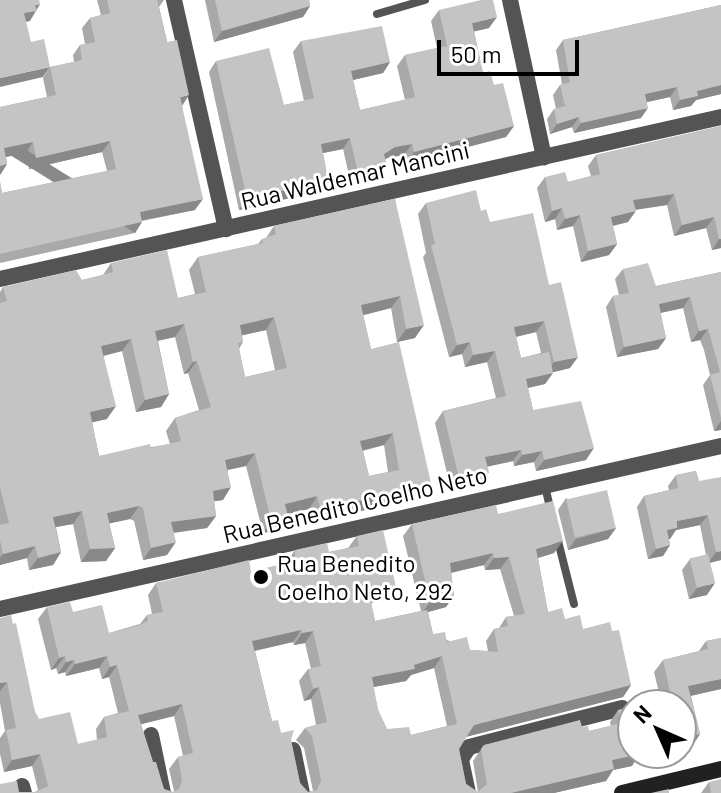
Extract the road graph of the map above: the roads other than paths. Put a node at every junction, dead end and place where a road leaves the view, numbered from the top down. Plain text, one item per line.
1 (174, 0) edge
2 (425, 0) edge
3 (510, 0) edge
4 (377, 14) dead end
5 (721, 117) edge
6 (544, 157) junction
7 (226, 229) junction
8 (0, 279) edge
9 (721, 446) edge
10 (545, 486) junction
11 (574, 604) dead end
12 (0, 609) edge
13 (617, 709) edge
14 (151, 735) dead end
15 (293, 750) edge
16 (721, 769) edge
17 (681, 786) edge
18 (163, 793) edge
19 (302, 793) edge
20 (468, 793) edge
21 (622, 793) edge

1 - 7 street
2 - 4 lane
3 - 6 street
5 - 6 street, Rua Waldemar Mancini
6 - 7 street, Rua Waldemar Mancini
7 - 8 street, Rua Waldemar Mancini
9 - 10 street, Rua Benedito Coelho Neto
10 - 11 lane
10 - 12 street, Rua Benedito Coelho Neto
13 - 20 street
14 - 18 street
15 - 19 street
16 - 17 street
17 - 21 street

